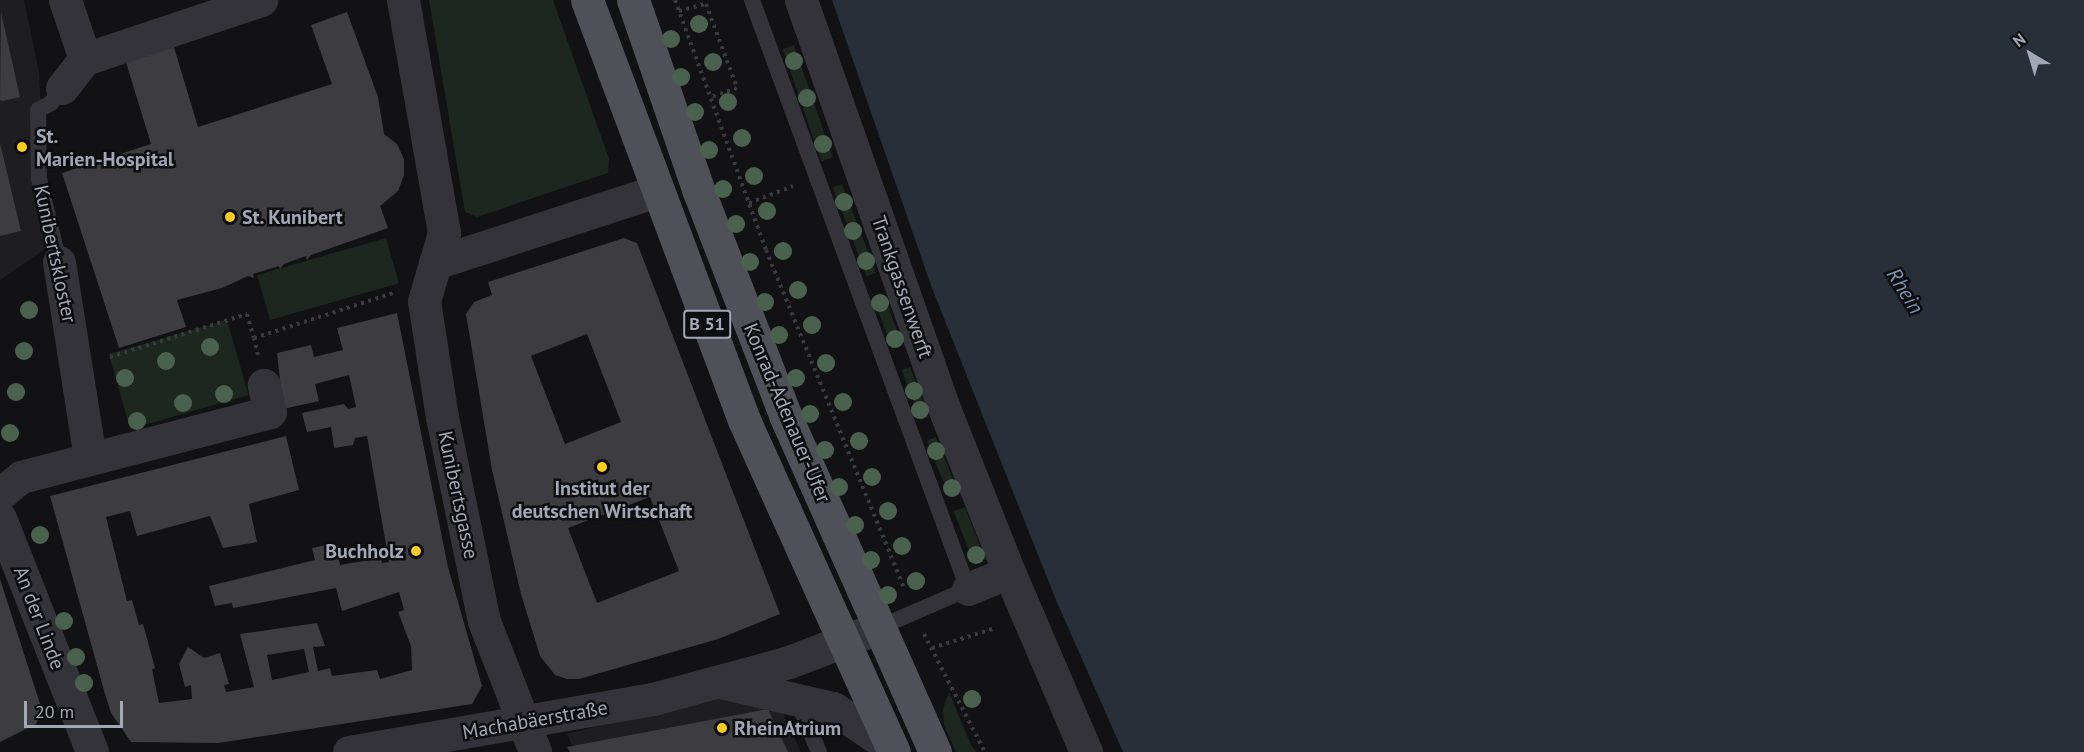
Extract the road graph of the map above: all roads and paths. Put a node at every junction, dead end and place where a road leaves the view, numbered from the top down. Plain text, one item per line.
1 (65, 0) edge
2 (261, 0) edge
3 (403, 0) edge
4 (587, 0) edge
5 (633, 0) edge
6 (675, 0) edge
7 (752, 0) edge
8 (801, 0) edge
9 (679, 11) junction
10 (85, 59) junction
11 (62, 88) joint
12 (711, 97) junction
13 (796, 185) dead end
14 (656, 191) junction
15 (749, 203) junction
16 (59, 262) joint
17 (432, 274) junction
18 (254, 338) junction
19 (110, 357) dead end
20 (264, 385) joint
21 (90, 458) junction
22 (0, 494) edge
23 (0, 518) edge
24 (1009, 572) junction
25 (968, 589) junction
26 (914, 612) junction
27 (1028, 617) junction
28 (880, 627) junction
29 (842, 642) junction
30 (932, 648) junction
31 (894, 660) junction
32 (720, 682) junction
33 (795, 696) junction
34 (520, 723) junction
35 (893, 750) edge
36 (92, 752) edge
37 (349, 752) edge
38 (535, 752) edge
39 (819, 752) edge
40 (935, 752) edge
41 (985, 752) edge
42 (1086, 752) edge

1 - 10 street
2 - 10 street
3 - 17 street
4 - 14 main road, Konrad-Adenauer-Ufer / B 51
5 - 28 main road, Konrad-Adenauer-Ufer / B 51
6 - 9 path
7 - 25 lane
8 - 24 street, Trankgassenwerft
9 - 12 path
9 - 12 path
10 - 11 street, Kunibertskloster
11 - 16 lane, Kunibertskloster
12 - 15 path
13 - 15 path
14 - 17 street
14 - 29 main road, Konrad-Adenauer-Ufer / B 51
15 - 26 path
16 - 21 street, Kunibertskloster
17 - 18 path
17 - 34 street, Kunibertsgasse
18 - 19 path
18 - 20 path
20 - 21 street
21 - 22 street
23 - 36 street, An der Linde
24 - 25 street
24 - 27 street, Trankgassenwerft
25 - 26 lane
26 - 28 lane
26 - 30 path
27 - 30 path
27 - 42 street, Trankgassenwerft
28 - 29 street, Machabäerstraße
28 - 31 main road, Konrad-Adenauer-Ufer / B 51
29 - 32 street, Machabäerstraße
29 - 35 main road, Konrad-Adenauer-Ufer / B 51
30 - 31 path
30 - 41 path
31 - 40 main road, Konrad-Adenauer-Ufer / B 51
32 - 33 street, Machabäerstraße
32 - 34 street, Machabäerstraße
33 - 35 street, Machabäerstraße
33 - 39 lane
34 - 37 street, Machabäerstraße
34 - 38 street, Kunibertsgasse

